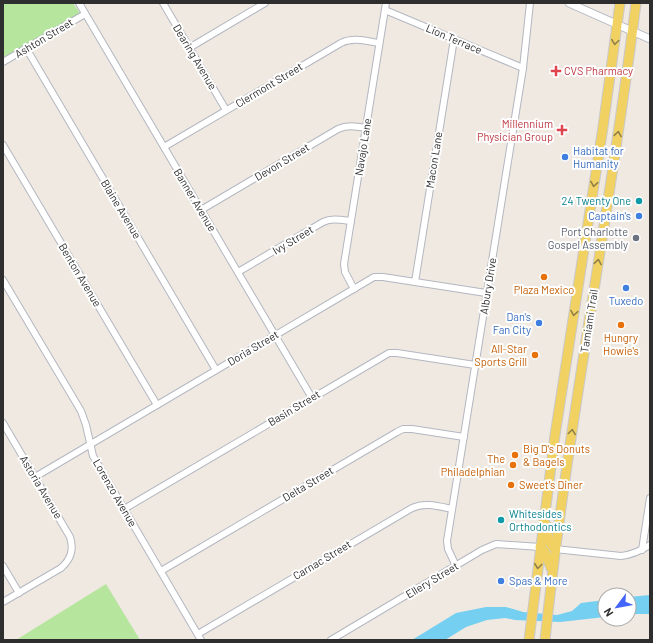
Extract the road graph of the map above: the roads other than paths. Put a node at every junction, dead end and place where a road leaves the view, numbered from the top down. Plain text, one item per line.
1 (79, 3) edge
2 (163, 3) edge
3 (265, 3) edge
4 (530, 3) edge
5 (569, 3) edge
6 (620, 3) edge
7 (636, 3) edge
8 (385, 6) edge
9 (85, 14) junction
10 (617, 25) junction
11 (632, 31) junction
12 (454, 39) junction
13 (650, 39) edge
14 (379, 43) junction
15 (26, 48) junction
16 (190, 48) junction
17 (3, 62) edge
18 (522, 68) junction
19 (226, 110) junction
20 (366, 128) junction
21 (3, 145) edge
22 (164, 147) junction
23 (201, 210) junction
24 (351, 221) junction
25 (238, 272) junction
26 (3, 280) edge
27 (415, 282) junction
28 (354, 289) junction
29 (486, 293) junction
30 (275, 335) junction
31 (475, 365) junction
32 (216, 370) junction
33 (312, 398) junction
34 (157, 405) junction
35 (3, 423) edge
36 (464, 437) junction
37 (90, 444) junction
38 (35, 477) junction
39 (650, 498) edge
40 (124, 509) junction
41 (452, 509) junction
42 (544, 515) junction
43 (650, 545) edge
44 (540, 547) junction
45 (555, 549) junction
46 (642, 550) junction
47 (3, 566) edge
48 (456, 566) junction
49 (161, 571) junction
50 (552, 573) junction
51 (19, 593) junction
52 (3, 602) edge
53 (198, 634) junction
54 (201, 640) edge
55 (331, 640) edge
56 (529, 640) edge
57 (545, 640) edge

1 - 9 street, Banner Avenue
2 - 16 street, Dearing Avenue
3 - 16 street
4 - 18 street, Albury Drive
5 - 10 street
6 - 10 main road, Tamiami Trail
7 - 11 main road, Tamiami Trail
8 - 12 street, Lion Terrace
8 - 14 street, Navajo Lane
9 - 15 street, Ashton Street
9 - 22 street, Banner Avenue
10 - 11 street
10 -> 42 main road, Tamiami Trail
11 - 13 street
45 -> 11 main road, Tamiami Trail
12 - 18 street, Lion Terrace
12 - 27 street, Macon Lane
14 - 19 street, Clermont Street
14 - 20 street, Navajo Lane
15 - 17 street, Ashton Street
15 - 32 street, Blaine Avenue
16 - 19 street, Dearing Avenue
18 - 29 street, Albury Drive
19 - 22 street, Clermont Street
20 - 23 street, Devon Street
20 - 24 street, Navajo Lane
21 - 34 street, Benton Avenue
22 - 23 street, Banner Avenue
23 - 25 street, Banner Avenue
24 - 25 street, Ivy Street
24 - 28 street, Navajo Lane
25 - 30 street, Banner Avenue
26 - 37 street, Lorenzo Avenue
27 - 28 street, Doria Street
27 - 29 street, Doria Street
28 - 30 street, Doria Street
29 - 31 street, Albury Drive
30 - 32 street, Doria Street
30 - 33 street, Banner Avenue
31 - 33 street, Basin Street
31 - 36 street, Albury Drive
32 - 34 street, Doria Street
33 - 40 street, Basin Street
34 - 37 street, Doria Street
35 - 38 street, Astoria Avenue
36 - 41 street, Albury Drive
36 - 49 street, Delta Street
37 - 38 street, Doria Street
37 - 40 street, Lorenzo Avenue
38 - 51 street, Astoria Avenue
39 - 46 street
40 - 49 street, Lorenzo Avenue
41 - 48 street, Albury Drive
41 - 53 street, Carnac Street
42 - 44 main road, Tamiami Trail
42 - 45 main road
43 - 46 street
44 - 48 street, Ellery Street
44 - 50 main road
44 -> 56 main road, Tamiami Trail
45 - 46 street
45 - 50 main road, Tamiami Trail
47 - 51 street
48 - 55 street, Ellery Street
49 - 53 street, Lorenzo Avenue
50 - 57 main road, Tamiami Trail
51 - 52 street
53 - 54 street, Lorenzo Avenue

